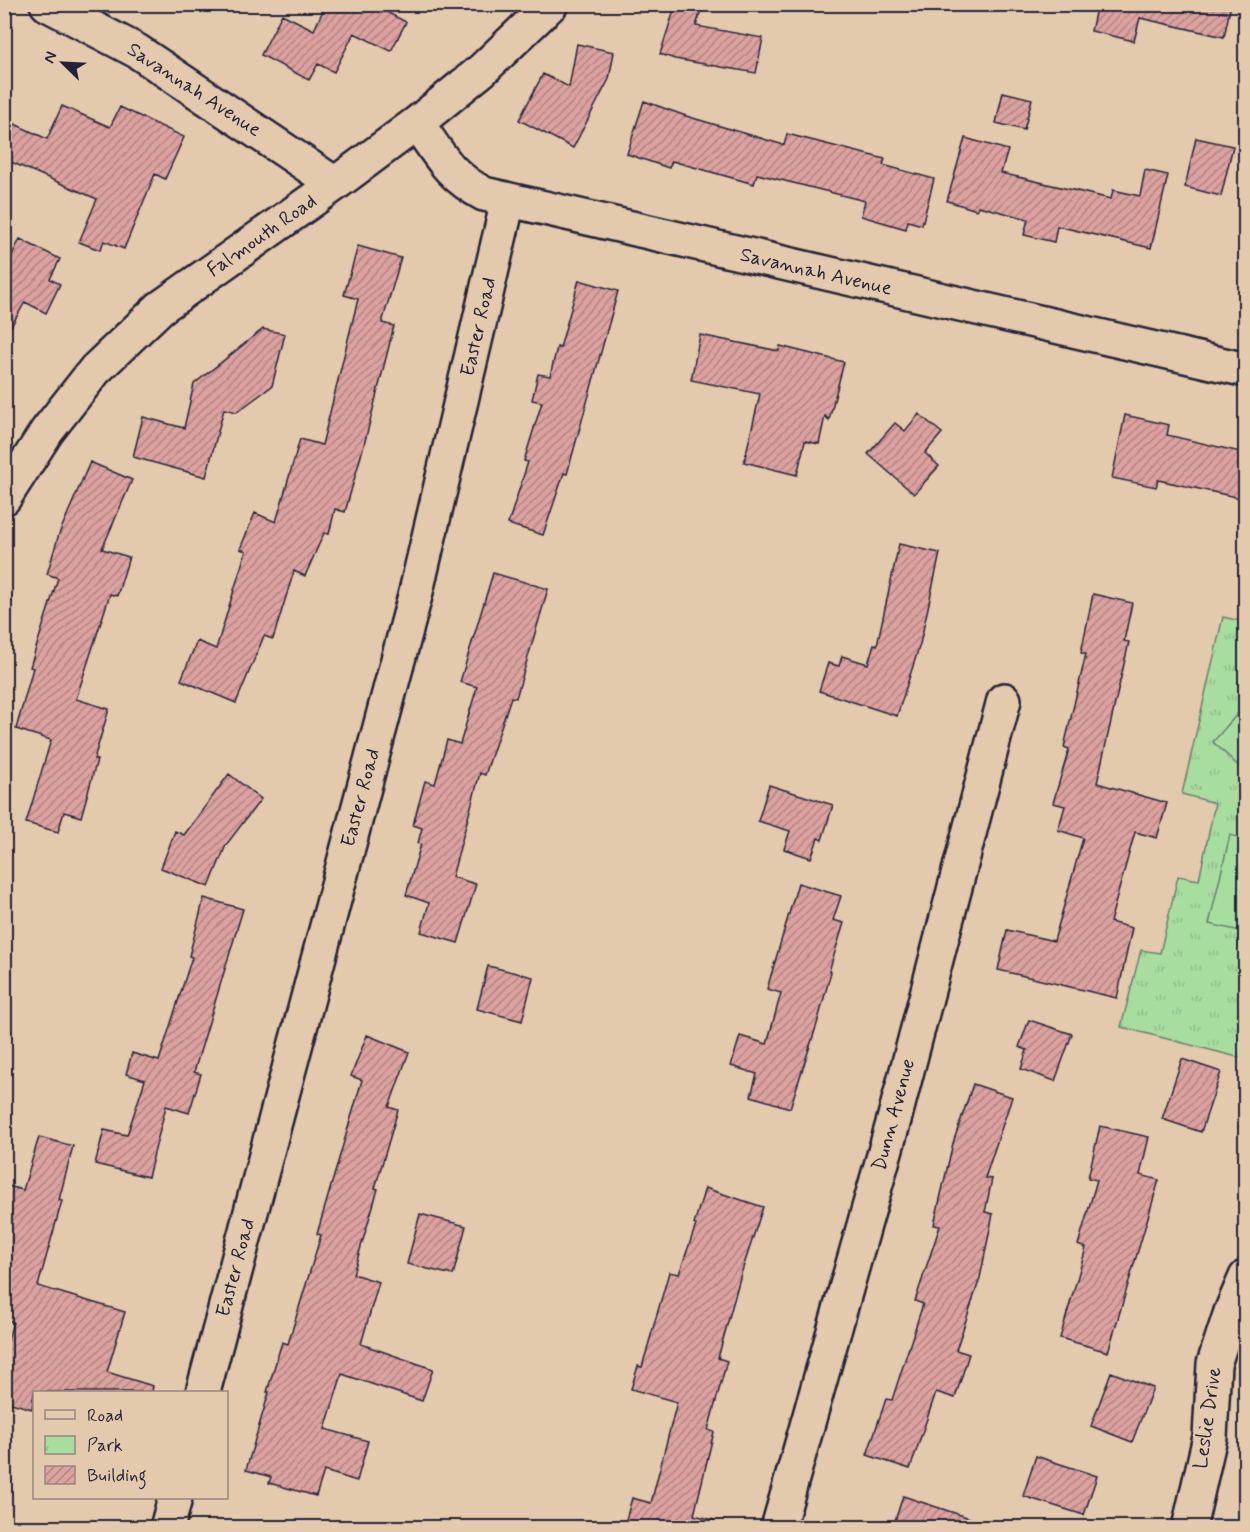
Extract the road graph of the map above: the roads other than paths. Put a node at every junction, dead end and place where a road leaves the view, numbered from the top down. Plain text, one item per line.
1 (47, 4) edge
2 (551, 4) edge
3 (92, 14) edge
4 (417, 123) junction
5 (335, 184) junction
6 (508, 201) junction
7 (1245, 370) edge
8 (4, 498) edge
9 (1004, 700) dead end
10 (1245, 1276) edge
11 (203, 1391) edge
12 (174, 1499) edge
13 (167, 1527) edge
14 (778, 1527) edge
15 (1189, 1527) edge

1 - 3 street, Savannah Avenue
2 - 4 street, Falmouth Road
3 - 5 street, Savannah Avenue
4 - 5 street, Falmouth Road
4 - 6 street, Savannah Avenue
5 - 8 street, Falmouth Road
6 - 7 street, Savannah Avenue
6 - 11 street, Easter Road
9 - 14 street, Dunn Avenue
10 - 15 street, Leslie Drive
12 - 13 street

